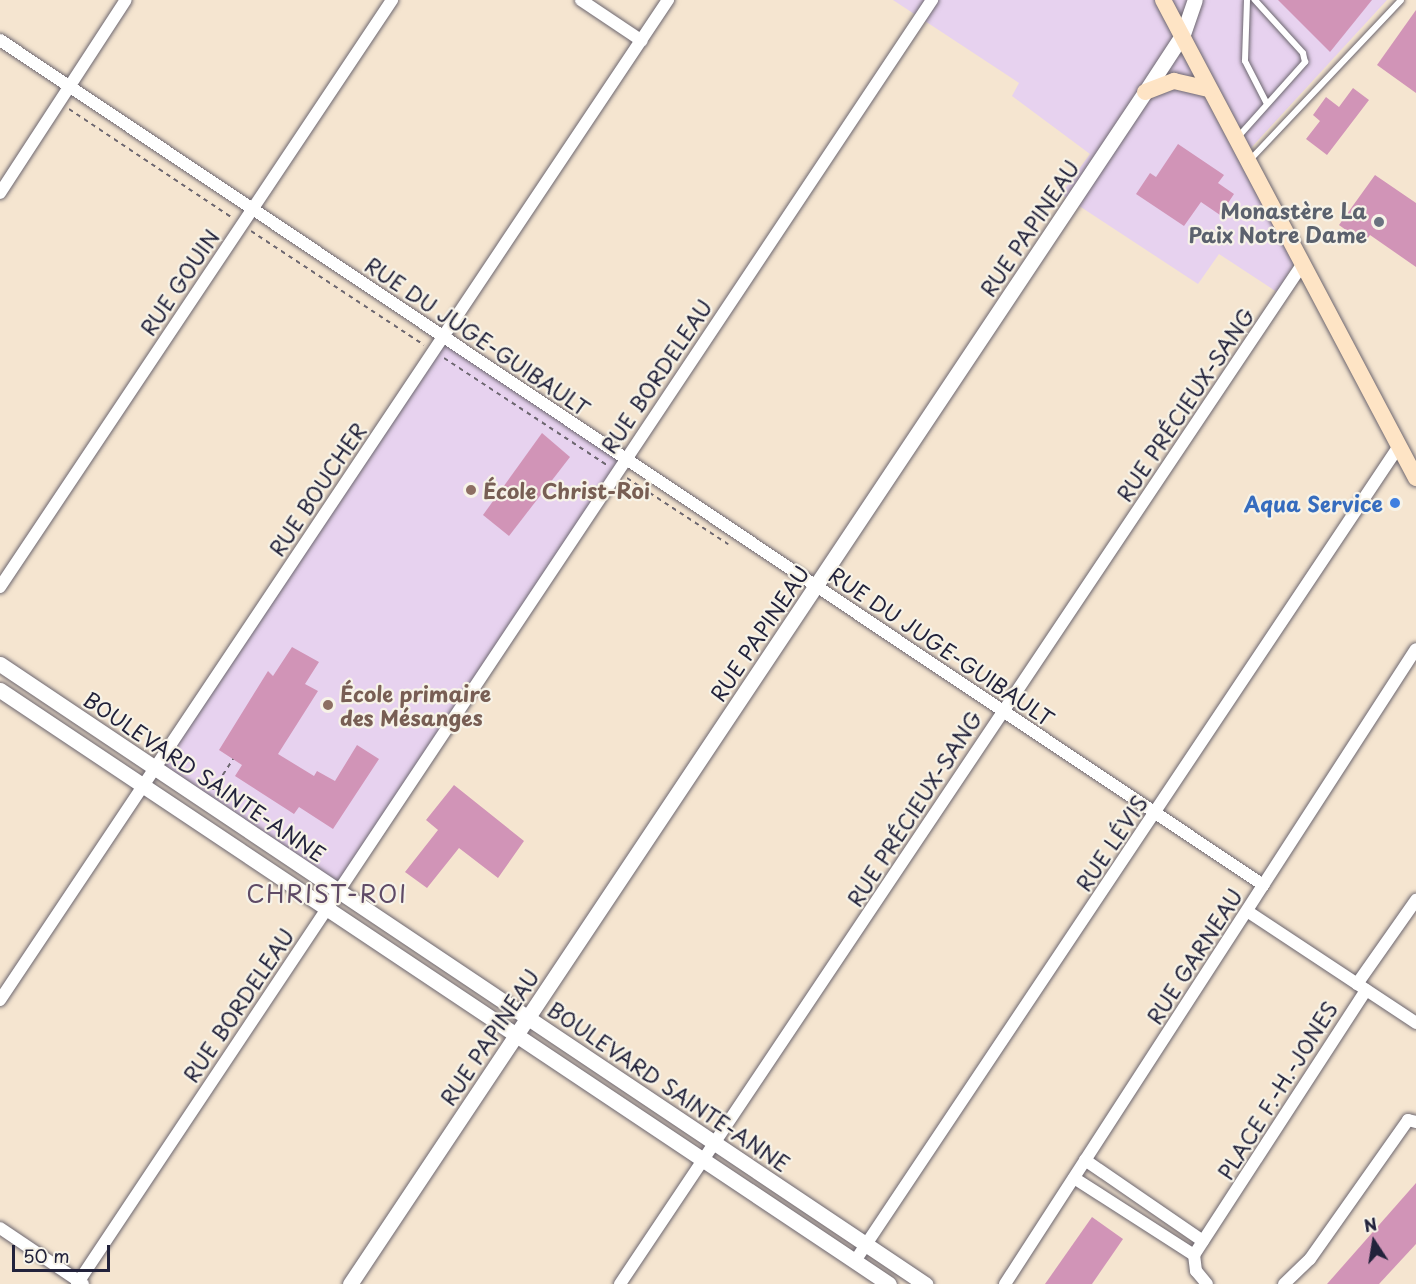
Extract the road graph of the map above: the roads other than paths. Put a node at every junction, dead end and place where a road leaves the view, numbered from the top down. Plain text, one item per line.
1 (126, 0) edge
2 (392, 0) edge
3 (580, 0) edge
4 (668, 0) edge
5 (932, 0) edge
6 (1163, 0) edge
7 (1195, 0) edge
8 (1247, 0) edge
9 (1255, 0) edge
10 (1401, 0) edge
11 (1183, 33) junction
12 (0, 40) edge
13 (642, 41) junction
14 (69, 85) junction
15 (1208, 89) junction
16 (1145, 92) junction
17 (1267, 104) junction
18 (1235, 139) junction
19 (1248, 163) junction
20 (0, 193) edge
21 (249, 209) junction
22 (1302, 265) junction
23 (442, 336) junction
24 (1399, 446) junction
25 (625, 458) junction
26 (1416, 478) edge
27 (816, 586) junction
28 (0, 587) edge
29 (1416, 649) edge
30 (0, 664) edge
31 (0, 690) edge
32 (1002, 710) junction
33 (154, 768) junction
34 (143, 785) junction
35 (1154, 813) junction
36 (1263, 885) junction
37 (338, 889) junction
38 (1416, 900) edge
39 (327, 907) junction
40 (1247, 910) junction
41 (1361, 987) junction
42 (0, 1000) edge
43 (528, 1016) junction
44 (1416, 1023) edge
45 (517, 1033) junction
46 (1416, 1122) edge
47 (716, 1144) junction
48 (705, 1160) junction
49 (1085, 1160) junction
50 (1074, 1178) junction
51 (0, 1228) edge
52 (1203, 1241) junction
53 (867, 1244) junction
54 (1194, 1255) junction
55 (855, 1261) junction
56 (79, 1283) edge
57 (350, 1284) edge
58 (620, 1284) edge
59 (889, 1284) edge
60 (925, 1284) edge
61 (1005, 1284) edge
62 (1207, 1284) edge
63 (1284, 1284) edge

1 - 14 street
2 - 21 street, RUE GOUIN
3 - 13 street
4 - 13 street, RUE BOUCHER
5 - 25 street, RUE BORDELEAU
6 - 11 main road
7 - 11 street, RUE PAPINEAU
8 - 17 lane
9 - 17 lane
10 - 19 lane
11 - 15 main road
11 - 16 street, RUE PAPINEAU
12 - 14 street, RUE DU JUGE-GUIBAULT
13 - 23 street, RUE BOUCHER
14 - 20 street
14 - 21 street, RUE DU JUGE-GUIBAULT
15 - 16 main road
15 - 18 main road
16 - 27 street, RUE PAPINEAU
17 - 18 lane
18 - 19 main road
19 - 22 main road
21 - 23 street, RUE DU JUGE-GUIBAULT
21 - 28 street, RUE GOUIN
22 - 24 main road
22 - 32 street, RUE PRÉCIEUX-SANG
23 - 25 street, RUE DU JUGE-GUIBAULT
23 - 33 street, RUE BOUCHER
24 - 26 main road
24 - 35 street, RUE LÉVIS
25 - 27 street, RUE DU JUGE-GUIBAULT
25 - 37 street, RUE BORDELEAU
27 - 32 street, RUE DU JUGE-GUIBAULT
27 - 43 street, RUE PAPINEAU
29 - 36 street, RUE GARNEAU
30 - 33 street, BOULEVARD SAINTE-ANNE
31 - 34 street, BOULEVARD SAINTE-ANNE
32 - 35 street, RUE DU JUGE-GUIBAULT
32 - 47 street, RUE PRÉCIEUX-SANG
33 - 34 street, RUE BOUCHER
33 - 37 street, BOULEVARD SAINTE-ANNE
34 - 39 street, BOULEVARD SAINTE-ANNE
34 - 42 street, RUE BOUCHER
35 - 36 street, RUE DU JUGE-GUIBAULT
35 - 53 street, RUE LÉVIS
36 - 40 street, RUE GARNEAU
37 - 39 street, RUE BORDELEAU
37 - 43 street, BOULEVARD SAINTE-ANNE
38 - 41 street, PLACE F.-H.-JONES
39 - 45 street, BOULEVARD SAINTE-ANNE
39 - 56 street, RUE BORDELEAU
40 - 41 street
40 - 49 street, RUE GARNEAU
41 - 44 street
41 - 52 street, PLACE F.-H.-JONES
43 - 45 street, RUE PAPINEAU
43 - 47 street, BOULEVARD SAINTE-ANNE
45 - 48 street, BOULEVARD SAINTE-ANNE
45 - 57 street, RUE PAPINEAU
46 - 63 street
47 - 48 street, RUE PRÉCIEUX-SANG
47 - 53 street, BOULEVARD SAINTE-ANNE
48 - 55 street, BOULEVARD SAINTE-ANNE
48 - 58 street, RUE PRÉCIEUX-SANG
49 - 50 street, RUE GARNEAU
49 - 52 street
50 - 54 street
50 - 61 street, RUE GARNEAU
51 - 56 street
52 - 54 street, PLACE F.-H.-JONES
53 - 55 street, RUE LÉVIS
53 - 60 street, BOULEVARD SAINTE-ANNE
54 - 62 street
55 - 59 street, BOULEVARD SAINTE-ANNE

